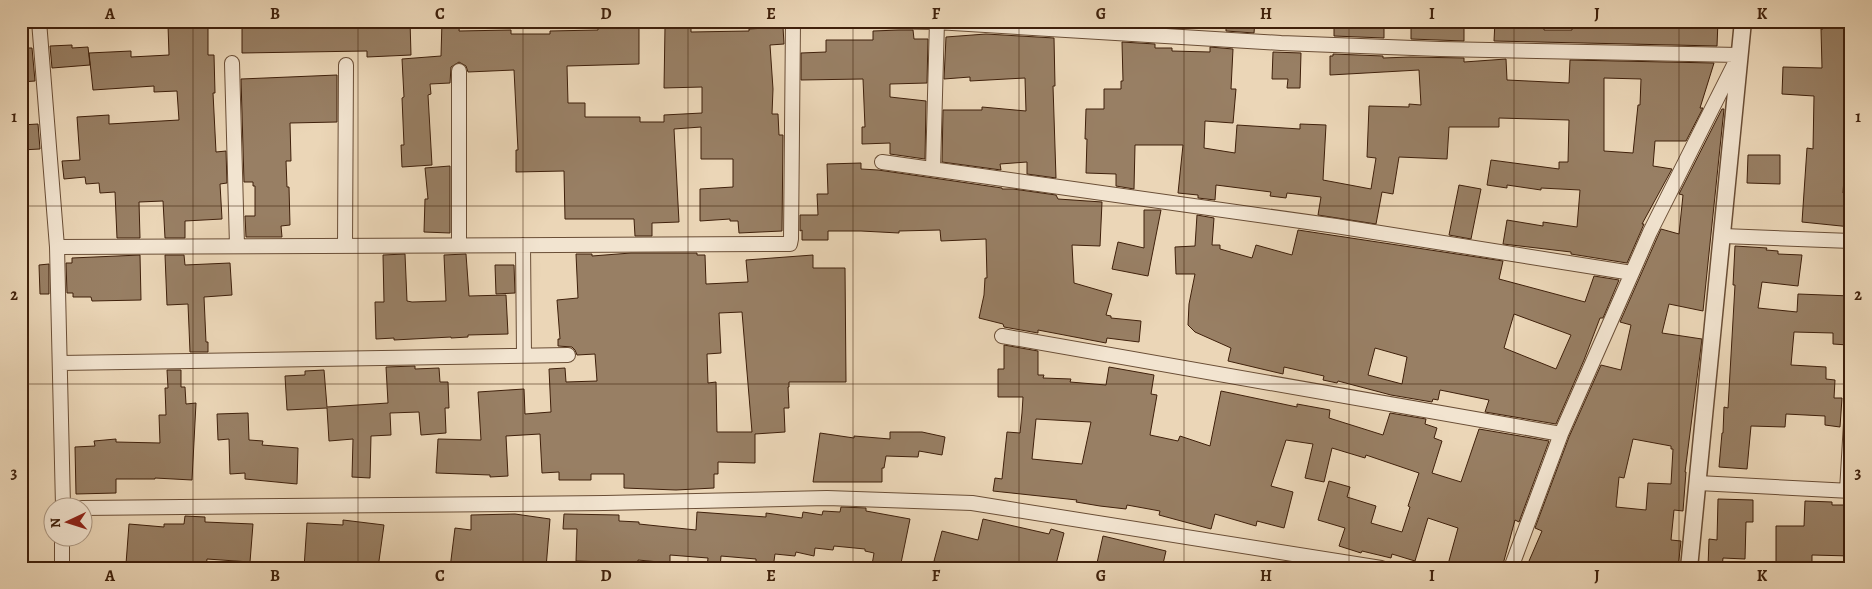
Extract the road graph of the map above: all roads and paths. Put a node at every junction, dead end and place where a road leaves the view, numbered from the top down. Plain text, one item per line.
1 (40, 21) edge
2 (793, 21) edge
3 (879, 21) edge
4 (1743, 21) edge
5 (936, 22) edge
6 (1739, 56) junction
7 (232, 63) dead end
8 (346, 65) dead end
9 (458, 71) dead end
10 (882, 162) dead end
11 (933, 169) junction
12 (1722, 236) junction
13 (1851, 241) edge
14 (459, 244) junction
15 (345, 245) junction
16 (523, 245) junction
17 (237, 246) junction
18 (57, 247) junction
19 (1632, 273) junction
20 (1002, 336) dead end
21 (524, 355) junction
22 (568, 355) dead end
23 (60, 363) junction
24 (1851, 423) edge
25 (1561, 434) junction
26 (1698, 482) junction
27 (1849, 491) edge
28 (62, 496) edge
29 (92, 508) edge
30 (62, 546) edge
31 (62, 568) edge
32 (1381, 568) edge
33 (1511, 568) edge
34 (1689, 568) edge

1 - 18 street
2 - 16 street
3 - 5 street
4 - 6 street
5 - 6 street
5 - 11 street
6 - 12 street
6 - 19 street
7 - 17 street
8 - 15 street
9 - 14 street
10 - 11 street
11 - 19 street
12 - 13 street
12 - 26 street
14 - 15 street
14 - 16 street
15 - 17 street
16 - 21 street
17 - 18 street
18 - 23 street
19 - 25 street
20 - 25 street
21 - 22 street
21 - 23 street
23 - 28 street
24 - 27 street
25 - 33 street
26 - 27 street
26 - 34 street
29 - 32 street
30 - 31 street

